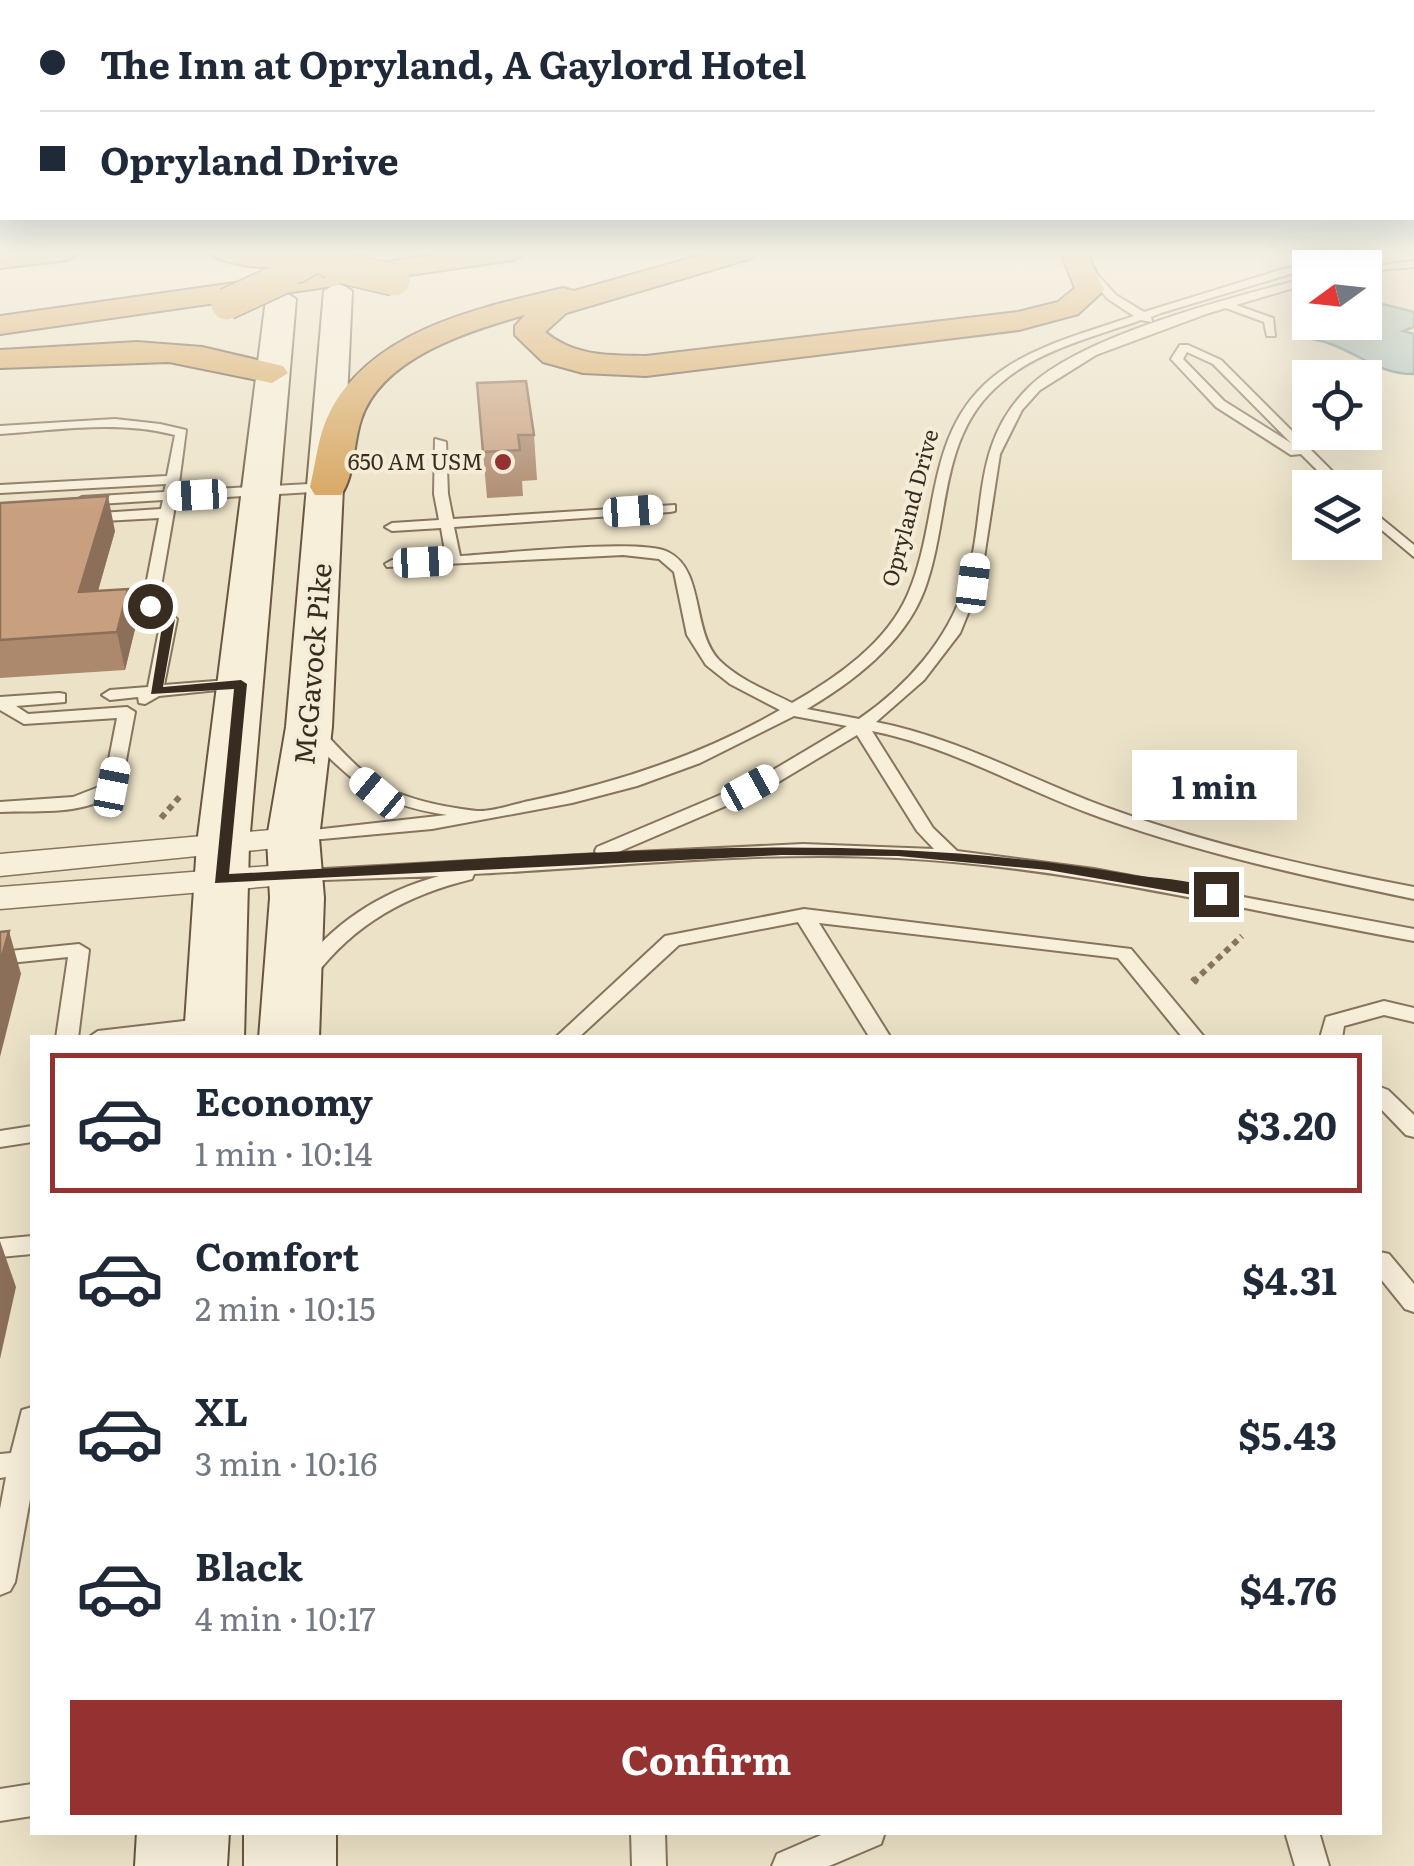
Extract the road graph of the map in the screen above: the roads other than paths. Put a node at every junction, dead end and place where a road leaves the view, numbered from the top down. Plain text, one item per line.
1 (94, 339) edge
2 (288, 339) edge
3 (321, 339) edge
4 (431, 339) edge
5 (535, 339) edge
6 (864, 339) edge
7 (1082, 339) edge
8 (1131, 339) edge
9 (1173, 339) edge
10 (1183, 349) junction
11 (0, 357) edge
12 (272, 373) junction
13 (0, 430) edge
14 (440, 442) dead end
15 (1301, 452) junction
16 (1322, 470) edge
17 (328, 487) junction
18 (18, 488) junction
19 (172, 488) junction
20 (0, 489) edge
21 (260, 492) junction
22 (28, 504) edge
23 (10, 506) edge
24 (670, 508) dead end
25 (168, 513) junction
26 (74, 518) edge
27 (448, 524) junction
28 (1382, 524) edge
29 (392, 528) dead end
30 (1414, 553) edge
31 (454, 561) junction
32 (392, 564) dead end
33 (241, 684) junction
34 (155, 691) junction
35 (110, 695) dead end
36 (59, 698) dead end
37 (794, 710) junction
38 (127, 712) junction
39 (309, 727) junction
40 (861, 727) junction
41 (0, 807) edge
42 (488, 817) junction
43 (294, 856) junction
44 (952, 856) junction
45 (578, 860) junction
46 (222, 862) junction
47 (0, 865) edge
48 (512, 866) junction
49 (1414, 893) edge
50 (0, 898) edge
51 (804, 914) junction
52 (1414, 935) edge
53 (0, 958) edge
54 (1414, 1014) edge
55 (290, 1016) edge
56 (215, 1031) edge
57 (66, 1035) edge
58 (148, 1035) edge
59 (568, 1035) edge
60 (879, 1035) edge
61 (1192, 1035) edge
62 (1332, 1035) edge
63 (1382, 1096) edge
64 (1414, 1130) edge
65 (30, 1134) edge
66 (0, 1138) edge
67 (30, 1245) edge
68 (0, 1248) edge
69 (1382, 1263) edge
70 (1414, 1302) edge
71 (30, 1425) edge
72 (19, 1464) edge
73 (0, 1582) edge
74 (30, 1800) edge
75 (0, 1805) edge
76 (182, 1835) edge
77 (290, 1835) edge
78 (648, 1835) edge
79 (862, 1835) edge
80 (1303, 1835) edge
81 (181, 1866) edge
82 (290, 1866) edge
83 (649, 1866) edge
84 (789, 1866) edge
85 (1312, 1866) edge

1 - 11 highway, bridge
2 - 12 street
3 - 17 street, McGavock Pike
4 - 17 highway
5 - 6 highway
7 - 37 lane, Opryland Drive
8 - 40 lane
9 - 10 lane
10 - 15 lane
10 - 15 lane
10 - 15 lane
11 - 12 highway
12 - 21 street
13 - 19 lane
14 - 27 lane
15 - 16 lane
17 - 21 lane
17 - 39 street, McGavock Pike
18 - 19 lane
18 - 20 lane
18 - 23 lane
19 - 21 lane
19 - 22 lane
19 - 25 lane
21 - 33 street
24 - 27 lane
25 - 26 lane
25 - 34 lane
27 - 29 lane
27 - 31 lane
28 - 30 lane
31 - 32 lane
31 - 37 lane
33 - 34 lane
33 - 46 street
34 - 35 lane
34 - 38 lane
36 - 38 lane
37 - 40 lane
37 - 42 lane, Opryland Drive
38 - 41 lane
39 - 42 lane
39 - 43 street, McGavock Pike
40 - 44 lane
40 - 45 lane
40 - 49 lane
42 - 43 lane, Opryland Drive
43 - 46 street
43 - 48 lane
43 - 55 street, McGavock Pike
44 - 45 lane
44 - 52 lane
45 - 48 lane
46 - 47 street
46 - 50 street
46 - 56 street
48 - 55 lane
51 - 59 lane
51 - 60 lane
51 - 61 lane
53 - 57 lane
54 - 62 lane
56 - 58 lane
63 - 64 lane
65 - 66 lane
67 - 68 lane
69 - 70 lane
71 - 72 lane
72 - 73 lane
74 - 75 lane
76 - 81 street
77 - 82 street
78 - 83 lane
79 - 84 lane
80 - 85 lane

